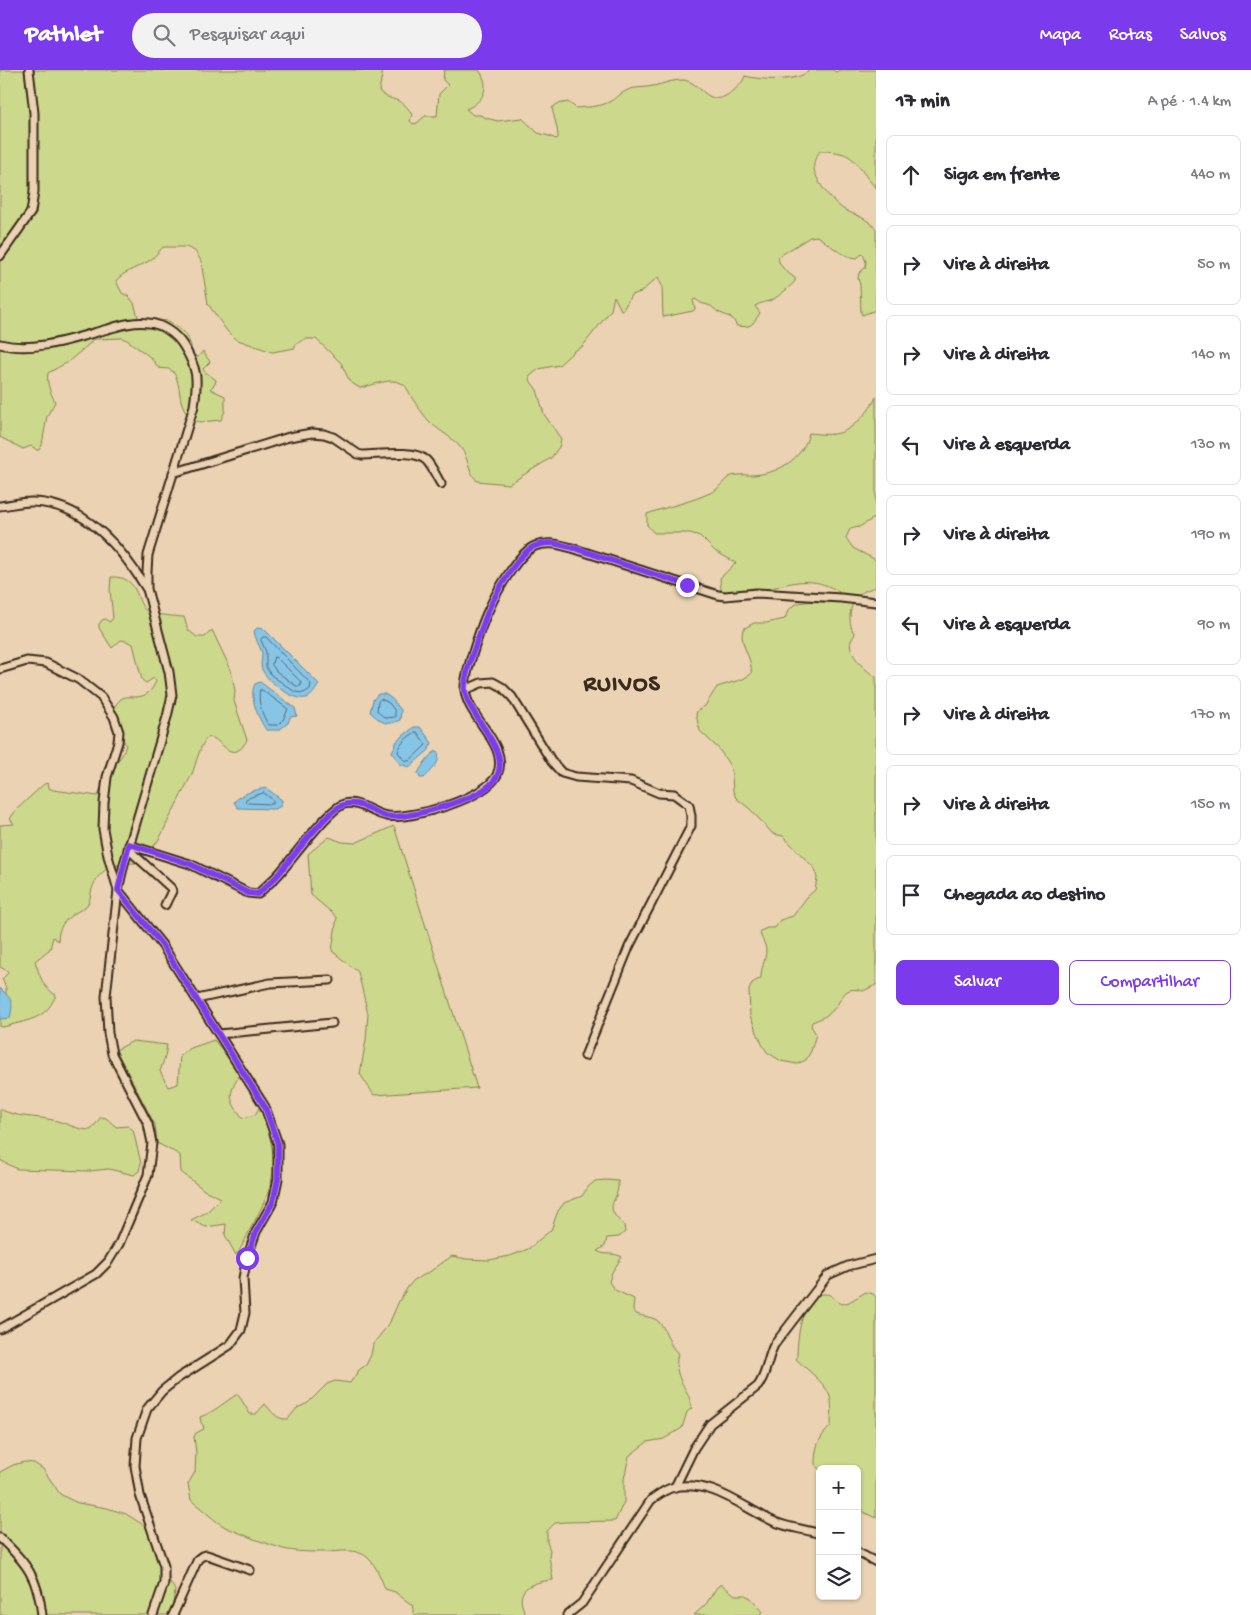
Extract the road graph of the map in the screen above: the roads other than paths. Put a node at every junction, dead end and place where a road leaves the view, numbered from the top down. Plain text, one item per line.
1 (29, 70) edge
2 (0, 256) edge
3 (0, 344) edge
4 (173, 473) junction
5 (441, 484) dead end
6 (0, 506) edge
7 (147, 589) junction
8 (876, 602) edge
9 (0, 669) edge
10 (465, 690) junction
11 (129, 847) junction
12 (118, 890) junction
13 (165, 904) dead end
14 (330, 980) dead end
15 (196, 999) junction
16 (332, 1023) dead end
17 (219, 1034) junction
18 (585, 1056) dead end
19 (876, 1259) edge
20 (0, 1329) edge
21 (675, 1487) junction
22 (816, 1533) edge
23 (0, 1538) edge
24 (861, 1554) edge
25 (876, 1562) edge
26 (250, 1570) dead end
27 (42, 1615) edge
28 (153, 1615) edge
29 (173, 1615) edge
30 (567, 1615) edge

1 - 2 street
3 - 4 street
4 - 5 street
4 - 7 street
6 - 7 street
7 - 11 street
8 - 10 street
9 - 12 street
10 - 11 street
10 - 18 street
11 - 12 street
11 - 13 street
12 - 15 street
12 - 20 street
14 - 15 street
15 - 17 street
16 - 17 street
17 - 28 street
19 - 21 street
21 - 22 street
21 - 30 street
23 - 27 street
24 - 25 street
26 - 29 street

